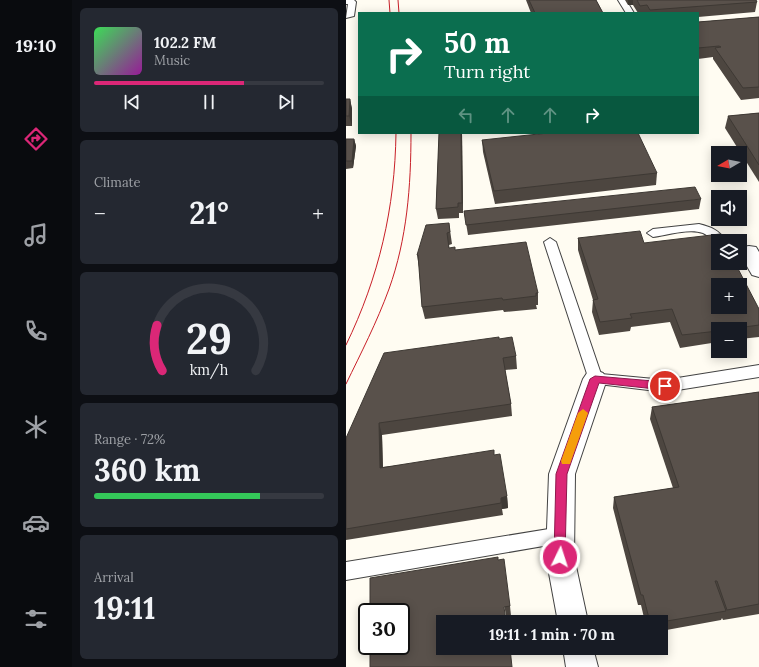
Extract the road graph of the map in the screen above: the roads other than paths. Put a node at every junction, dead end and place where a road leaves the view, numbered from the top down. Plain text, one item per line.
1 (622, 0) edge
2 (346, 2) edge
3 (629, 12) edge
4 (346, 15) edge
5 (653, 233) dead end
6 (715, 234) edge
7 (550, 242) dead end
8 (754, 250) edge
9 (759, 270) edge
10 (759, 371) edge
11 (595, 379) junction
12 (561, 536) junction
13 (346, 571) edge
14 (572, 615) edge
15 (579, 655) edge
16 (582, 667) edge

1 - 3 lane
2 - 4 lane
5 - 6 lane
7 - 11 lane
8 - 9 street
10 - 11 lane
11 - 12 street
12 - 13 lane
12 - 14 street
15 - 16 street

